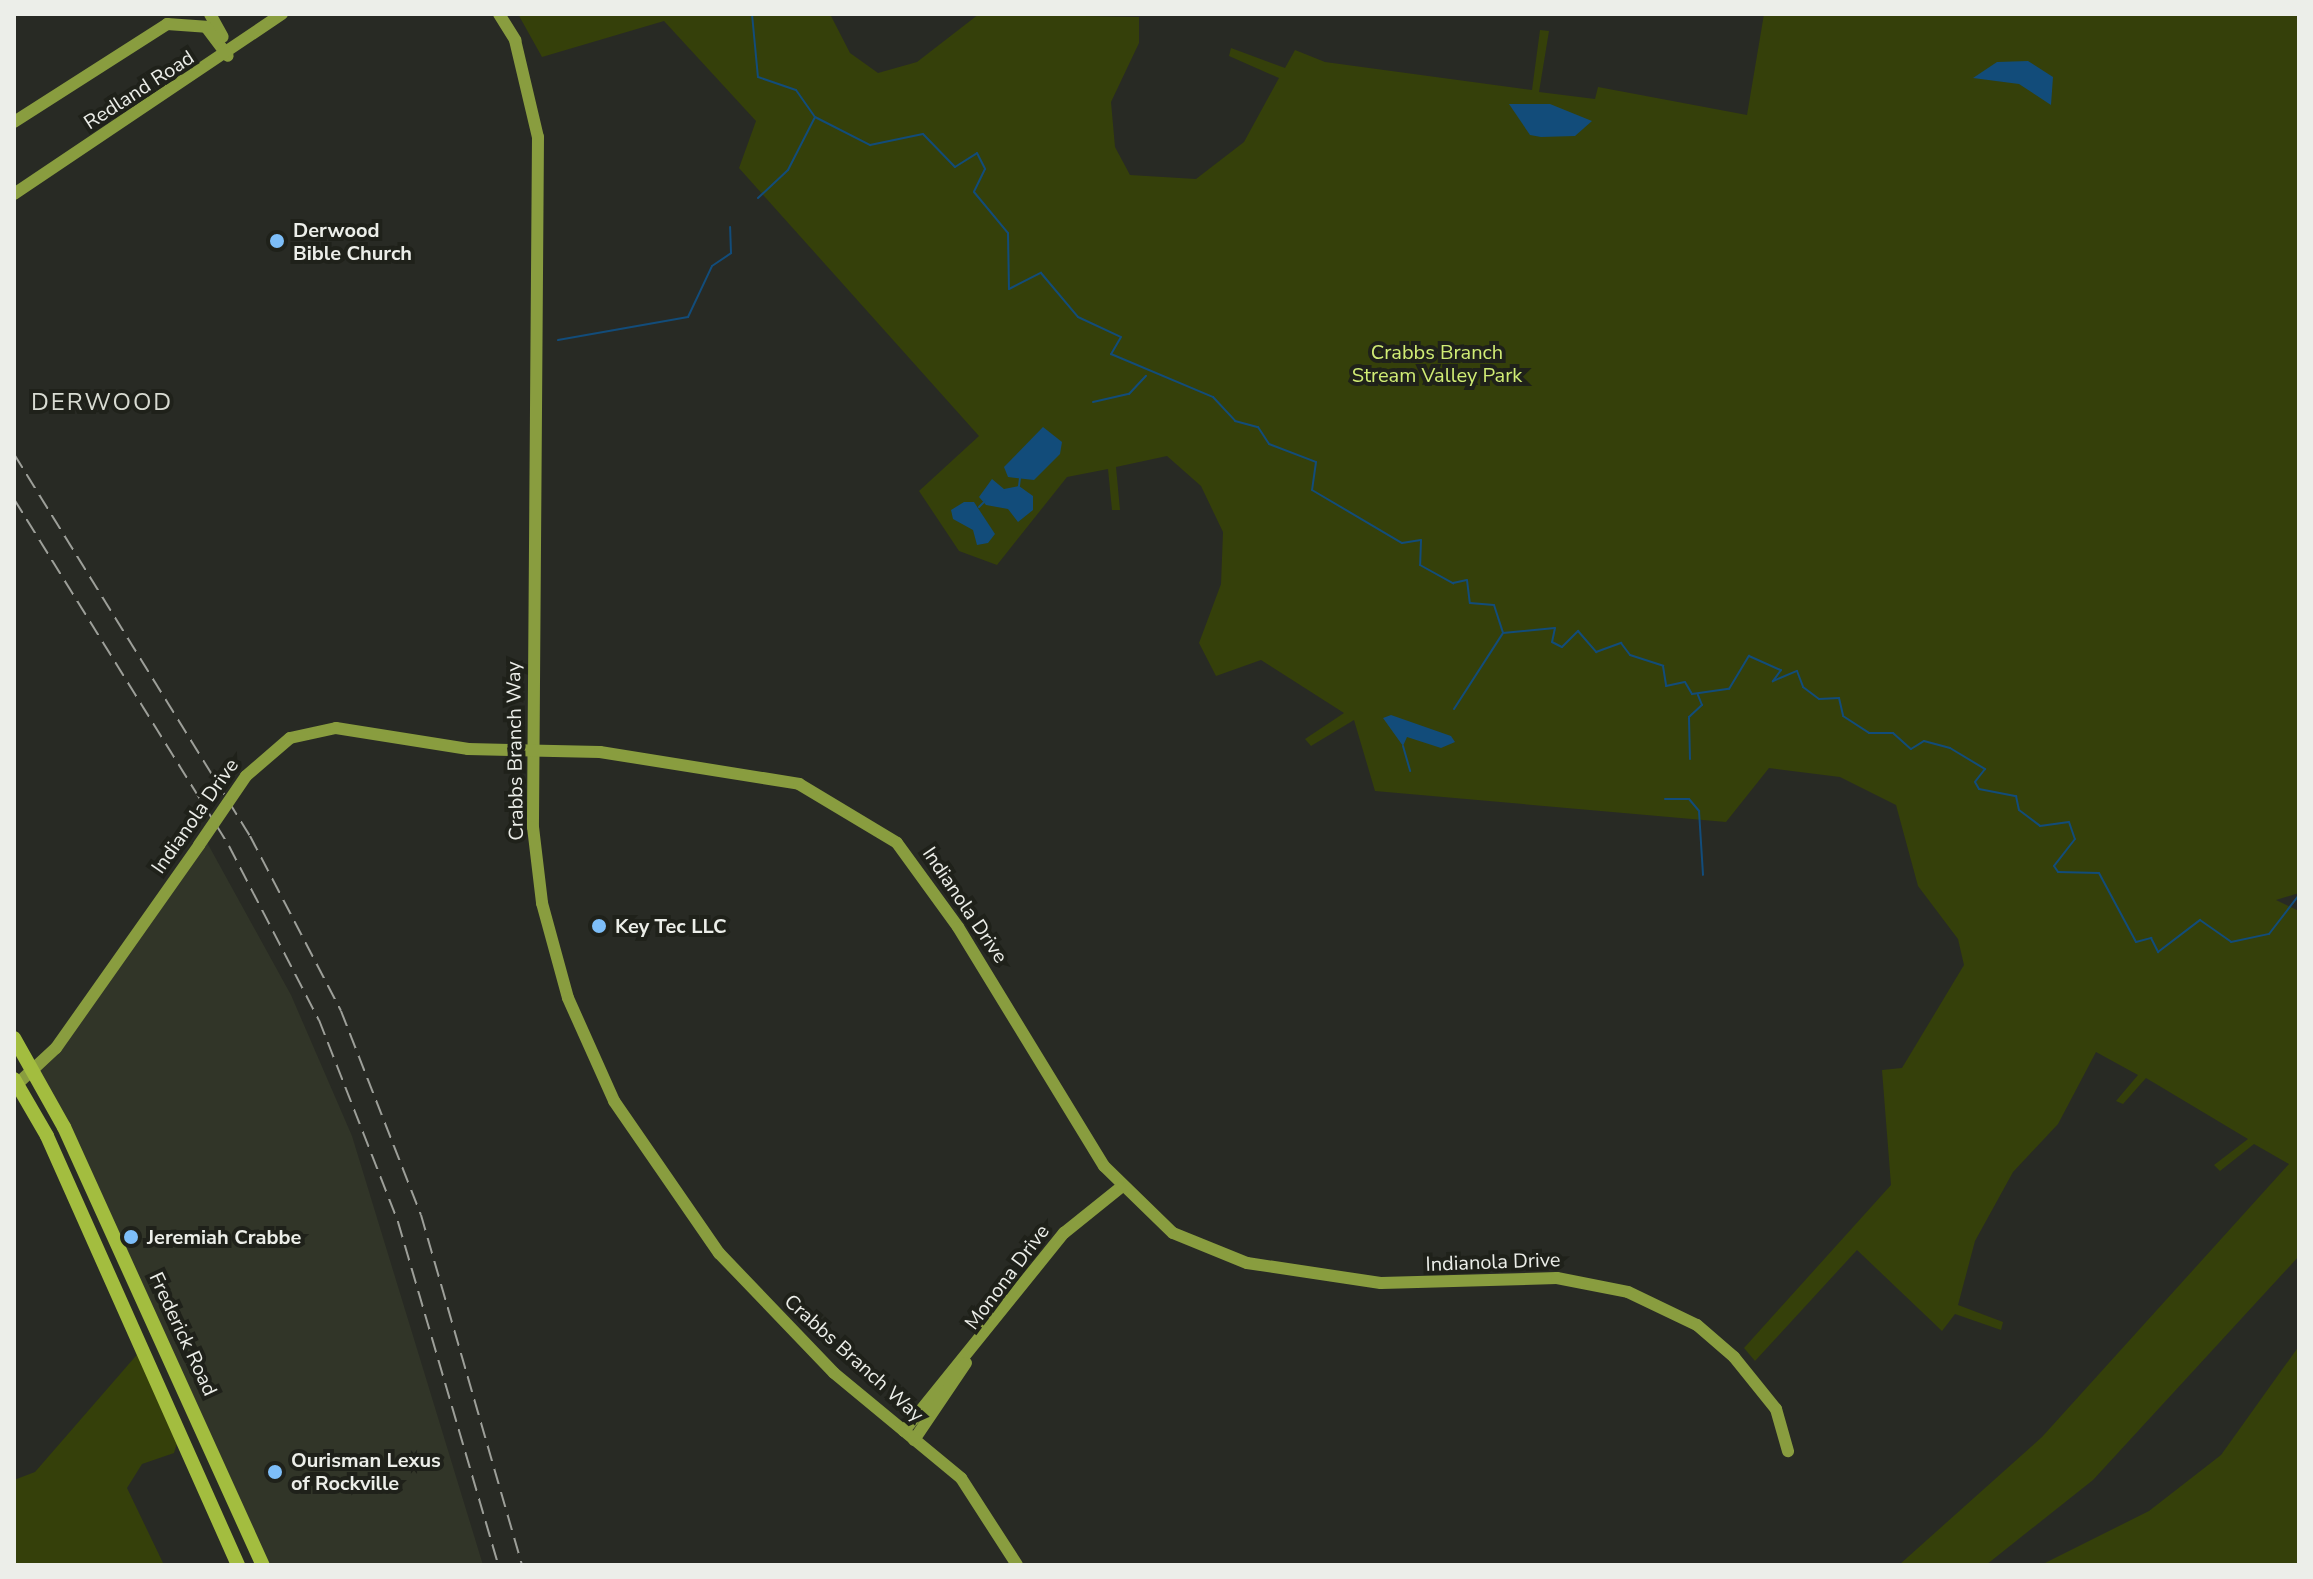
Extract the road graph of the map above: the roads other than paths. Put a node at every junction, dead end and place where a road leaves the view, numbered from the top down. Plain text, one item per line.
1 (210, 14) edge
2 (282, 14) edge
3 (499, 14) edge
4 (171, 19) edge
5 (231, 54) junction
6 (14, 122) edge
7 (14, 194) edge
8 (532, 749) junction
9 (14, 1038) edge
10 (32, 1065) junction
11 (14, 1069) edge
12 (15, 1084) edge
13 (1120, 1188) junction
14 (909, 1435) junction
15 (1788, 1451) dead end
16 (238, 1565) edge
17 (263, 1565) edge
18 (1017, 1565) edge

1 - 5 street
2 - 5 street, Redland Road
3 - 8 street, Crabbs Branch Way
4 - 5 street
4 - 6 street
5 - 7 street, Redland Road
8 - 10 street, Indianola Drive, bridge
8 - 13 street, Indianola Drive
8 - 14 street, Crabbs Branch Way
9 - 10 main road, Frederick Road
10 - 11 street
10 - 12 street, Indianola Drive
10 - 17 main road, Frederick Road
12 - 16 main road
13 - 14 street, Monona Drive
13 - 15 street, Indianola Drive
14 - 18 street, Crabbs Branch Way

